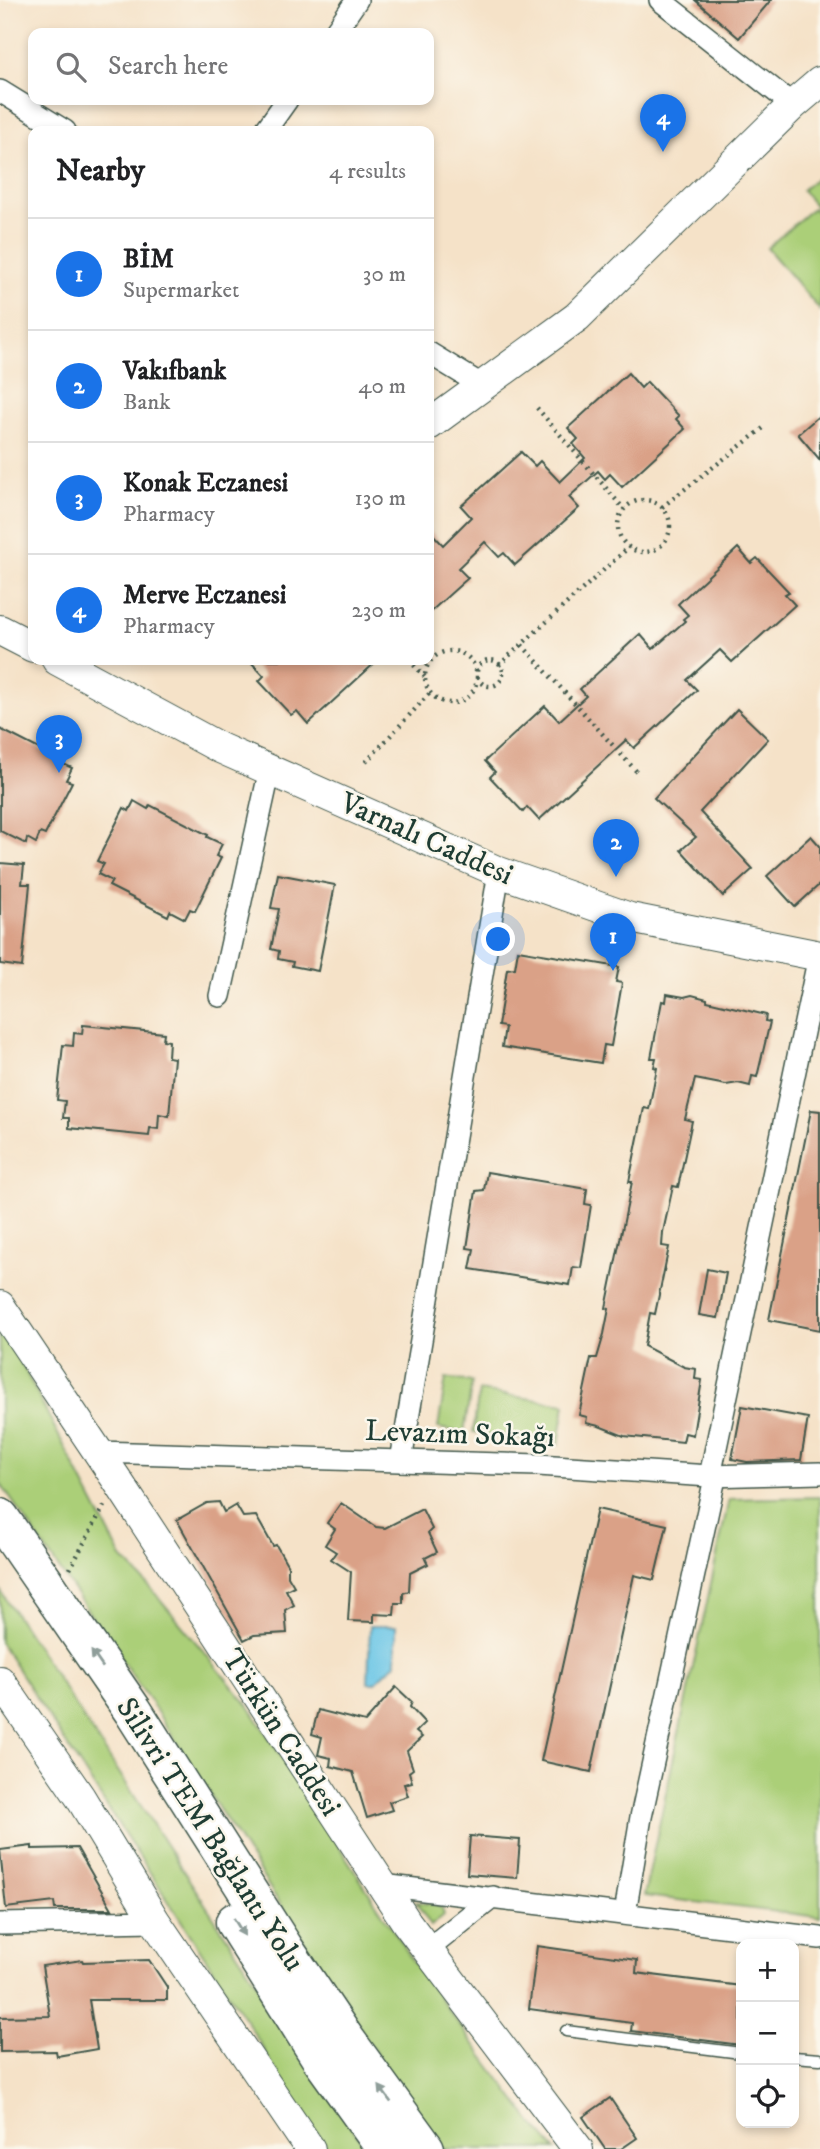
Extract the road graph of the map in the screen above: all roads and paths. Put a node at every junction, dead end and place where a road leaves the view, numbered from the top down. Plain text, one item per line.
1 (357, 0) edge
2 (660, 0) edge
3 (337, 28) edge
4 (820, 82) edge
5 (0, 92) edge
6 (283, 105) edge
7 (793, 105) junction
8 (57, 126) edge
9 (269, 126) edge
10 (434, 356) edge
11 (483, 386) junction
12 (537, 408) dead end
13 (434, 421) edge
14 (766, 426) dead end
15 (662, 508) junction
16 (624, 509) junction
17 (629, 547) junction
18 (522, 645) junction
19 (434, 658) edge
20 (66, 665) edge
21 (414, 665) edge
22 (430, 665) edge
23 (499, 665) junction
24 (477, 674) junction
25 (425, 677) junction
26 (430, 693) junction
27 (366, 762) dead end
28 (270, 769) junction
29 (637, 772) dead end
30 (499, 872) junction
31 (819, 956) edge
32 (220, 996) dead end
33 (0, 1306) edge
34 (98, 1452) junction
35 (401, 1461) junction
36 (820, 1473) edge
37 (713, 1477) junction
38 (117, 1480) junction
39 (0, 1518) edge
40 (0, 1563) edge
41 (54, 1597) junction
42 (1, 1685) edge
43 (382, 1885) junction
44 (494, 1897) junction
45 (625, 1913) junction
46 (155, 1922) junction
47 (0, 1924) edge
48 (820, 1938) edge
49 (427, 1950) junction
50 (566, 2031) dead end
51 (736, 2052) edge
52 (799, 2057) edge
53 (820, 2059) edge
54 (310, 2149) edge
55 (386, 2149) edge
56 (425, 2149) edge
57 (578, 2149) edge

1 - 3 street
2 - 7 street
4 - 7 street
5 - 8 street
6 - 9 street
7 - 11 street
10 - 11 street
11 - 13 street
12 - 16 path
14 - 15 path
15 - 16 path
15 - 17 path
16 - 17 path
17 - 18 path
18 - 23 path
18 - 29 path
19 - 24 path
20 - 28 street, Varnalı Caddesi
21 - 25 path
22 - 25 path
23 - 24 path
23 - 24 path
24 - 26 path
25 - 26 path
26 - 27 path
28 - 30 street, Varnalı Caddesi
28 - 32 street
30 - 31 street, Varnalı Caddesi
30 - 35 street
31 - 37 street
33 - 34 street, Türkün Caddesi
34 - 35 street, Levazım Sokağı
34 - 38 street, Türkün Caddesi
35 - 37 street, Levazım Sokağı
36 - 37 street, Levazım Sokağı
37 - 45 street
38 - 41 path
38 - 43 street, Türkün Caddesi
39 - 41 highway, Silivri TEM Bağlantı Yolu
40 -> 55 highway, Silivri TEM Bağlantı Yolu
56 -> 41 highway, Silivri TEM Bağlantı Yolu
42 - 46 street
43 - 44 street
43 - 49 street, Türkün Caddesi
44 - 45 street
44 - 49 street
45 - 48 street
46 - 47 street
46 - 54 street
49 - 57 street, Türkün Caddesi
50 - 51 lane
52 - 53 lane

